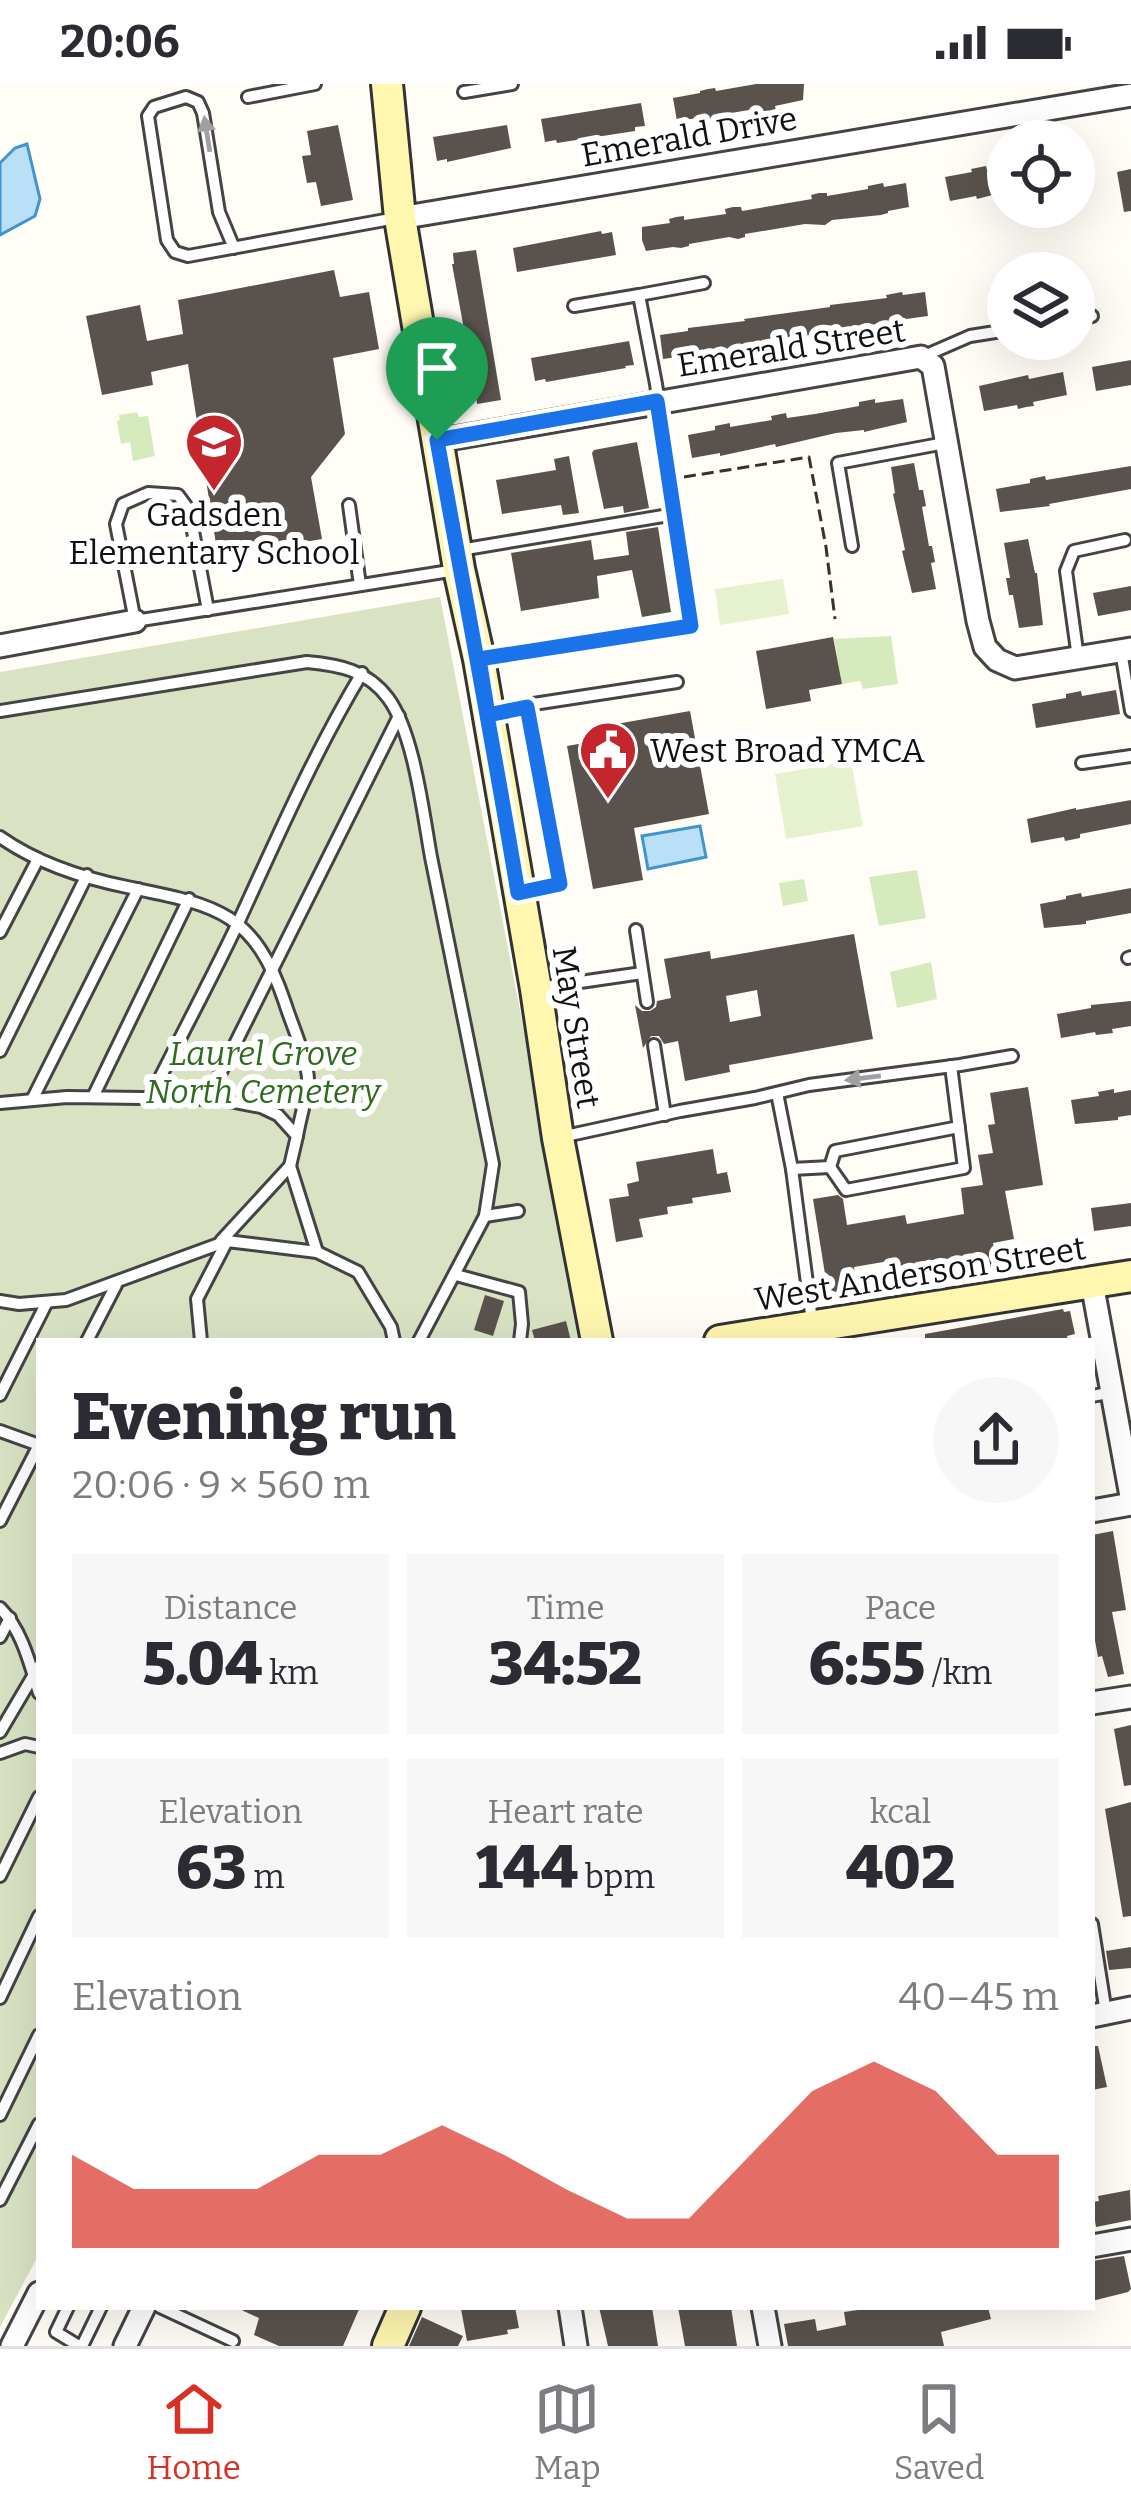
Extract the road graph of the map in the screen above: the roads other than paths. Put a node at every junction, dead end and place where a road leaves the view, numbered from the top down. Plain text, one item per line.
1 (315, 84) edge
2 (387, 84) edge
3 (512, 84) edge
4 (464, 92) dead end
5 (1131, 95) edge
6 (248, 97) dead end
7 (400, 218) junction
8 (234, 248) junction
9 (704, 283) dead end
10 (639, 295) junction
11 (574, 306) dead end
12 (987, 333) edge
13 (921, 357) junction
14 (657, 401) junction
15 (437, 440) junction
16 (948, 442) junction
17 (349, 505) dead end
18 (675, 514) junction
19 (1125, 540) dead end
20 (852, 546) dead end
21 (458, 560) junction
22 (360, 585) junction
23 (208, 610) junction
24 (135, 622) junction
25 (0, 646) edge
26 (1126, 650) edge
27 (489, 657) junction
28 (1078, 658) junction
29 (362, 673) junction
30 (677, 682) dead end
31 (527, 707) junction
32 (0, 711) edge
33 (1131, 711) edge
34 (488, 715) junction
35 (399, 716) junction
36 (1131, 756) edge
37 (1082, 763) dead end
38 (0, 837) edge
39 (38, 859) junction
40 (87, 875) junction
41 (138, 889) junction
42 (518, 893) junction
43 (188, 899) junction
44 (237, 924) junction
45 (636, 930) dead end
46 (0, 932) edge
47 (273, 968) junction
48 (643, 973) junction
49 (536, 988) junction
50 (647, 1002) dead end
51 (654, 1045) dead end
52 (0, 1052) edge
53 (1012, 1056) dead end
54 (950, 1066) junction
55 (776, 1093) junction
56 (93, 1097) junction
57 (150, 1098) junction
58 (208, 1098) junction
59 (32, 1100) junction
60 (0, 1103) edge
61 (664, 1114) junction
62 (959, 1127) junction
63 (297, 1136) junction
64 (558, 1138) junction
65 (290, 1166) junction
66 (830, 1167) junction
67 (792, 1169) junction
68 (518, 1211) dead end
69 (485, 1216) junction
70 (223, 1242) junction
71 (317, 1252) junction
72 (456, 1275) junction
73 (1131, 1276) edge
74 (1092, 1283) junction
75 (116, 1284) junction
76 (0, 1301) edge
77 (47, 1302) junction
78 (814, 1334) edge
79 (89, 1338) edge
80 (201, 1338) edge
81 (393, 1338) edge
82 (421, 1338) edge
83 (521, 1338) edge
84 (596, 1338) edge
85 (760, 1338) edge
86 (0, 1394) edge
87 (1102, 1394) edge
88 (0, 1431) edge
89 (36, 1442) edge
90 (36, 1447) edge
91 (1131, 1500) edge
92 (1095, 1510) edge
93 (0, 1521) edge
94 (5, 1613) edge
95 (0, 1637) edge
96 (36, 1671) edge
97 (1131, 1697) edge
98 (1095, 1703) edge
99 (0, 1732) edge
100 (36, 1746) edge
101 (0, 1754) edge
102 (36, 1803) edge
103 (0, 1876) edge
104 (36, 1922) edge
105 (1095, 1963) edge
106 (0, 1998) edge
107 (1131, 2008) edge
108 (1099, 2014) edge
109 (36, 2041) edge
110 (0, 2115) edge
111 (36, 2130) edge
112 (0, 2200) edge
113 (1131, 2239) edge
114 (1095, 2245) edge
115 (36, 2299) edge
116 (67, 2310) edge
117 (99, 2310) edge
118 (143, 2310) edge
119 (166, 2310) edge
120 (404, 2310) edge
121 (570, 2310) edge
122 (765, 2310) edge
123 (56, 2332) junction
124 (233, 2341) dead end
125 (12, 2346) edge
126 (50, 2346) edge
127 (81, 2346) edge
128 (125, 2346) edge
129 (388, 2346) edge
130 (576, 2346) edge
131 (770, 2346) edge

1 - 6 lane
2 - 7 street, May Street
3 - 4 lane
5 - 7 street, Emerald Drive
7 - 8 lane
7 - 15 street, May Street
8 -> 8 lane
9 - 10 lane
10 - 11 lane
10 - 14 lane
12 - 13 lane
13 - 14 street, Emerald Street
13 - 16 street, Emerald Street
14 - 15 street, Emerald Street
14 - 18 lane
15 - 21 street, May Street
16 - 20 lane
16 - 28 street, Emerald Street
17 - 22 lane
18 - 21 lane
18 - 27 lane
19 - 28 lane
21 - 22 lane
21 - 27 street, May Street
22 - 23 lane
23 - 24 lane
23 - 24 lane
24 - 25 street
26 - 28 street, Emerald Street
26 - 33 lane
27 - 34 street, May Street
29 - 32 lane
29 - 35 lane
29 - 44 lane
30 - 31 lane
31 - 34 lane
31 - 42 lane
34 - 42 street, May Street
35 - 47 lane
35 - 69 lane
36 - 37 lane
38 - 39 lane
39 - 40 lane
39 - 46 lane
40 - 41 lane
40 - 52 lane
41 - 43 lane
41 - 59 lane
42 - 49 street, May Street
43 - 44 lane
43 - 56 lane
44 - 47 lane
44 - 57 lane
45 - 48 lane
47 - 58 lane
47 - 63 lane
48 - 49 lane
48 - 50 lane
49 - 64 street, May Street
51 - 61 lane
53 - 54 lane
54 -> 55 lane
54 - 62 lane
55 - 61 lane
55 - 67 lane
56 - 57 lane
56 - 59 lane
57 - 58 lane
58 - 63 lane
59 - 60 lane
61 - 64 lane
62 - 66 lane
62 - 66 lane
63 - 65 lane
64 - 84 street, May Street
65 - 70 lane
65 - 71 lane
66 - 67 lane
67 - 78 lane
68 - 69 lane
69 - 72 lane
70 - 71 lane
70 - 75 lane
70 - 80 lane
71 - 81 lane
72 - 82 lane
72 - 83 lane
73 - 74 street, West Anderson Street
74 - 78 street, West Anderson Street
74 - 87 street
75 - 77 lane
75 - 79 lane
76 - 77 lane
77 - 86 lane
78 - 85 street, West Anderson Street
87 - 91 street
88 - 89 lane
90 - 93 lane
91 - 92 street
94 - 95 lane
94 - 96 lane
96 - 99 lane
97 - 98 street
100 - 101 lane
102 - 103 lane
104 - 106 lane
105 - 108 lane
107 - 108 street
109 - 110 lane
111 - 112 lane
113 - 114 street
115 - 125 street
116 - 123 lane
117 - 127 lane
118 - 128 street
119 - 124 lane
120 - 129 street
121 - 130 street
122 - 131 street
123 - 126 lane
123 - 127 lane

